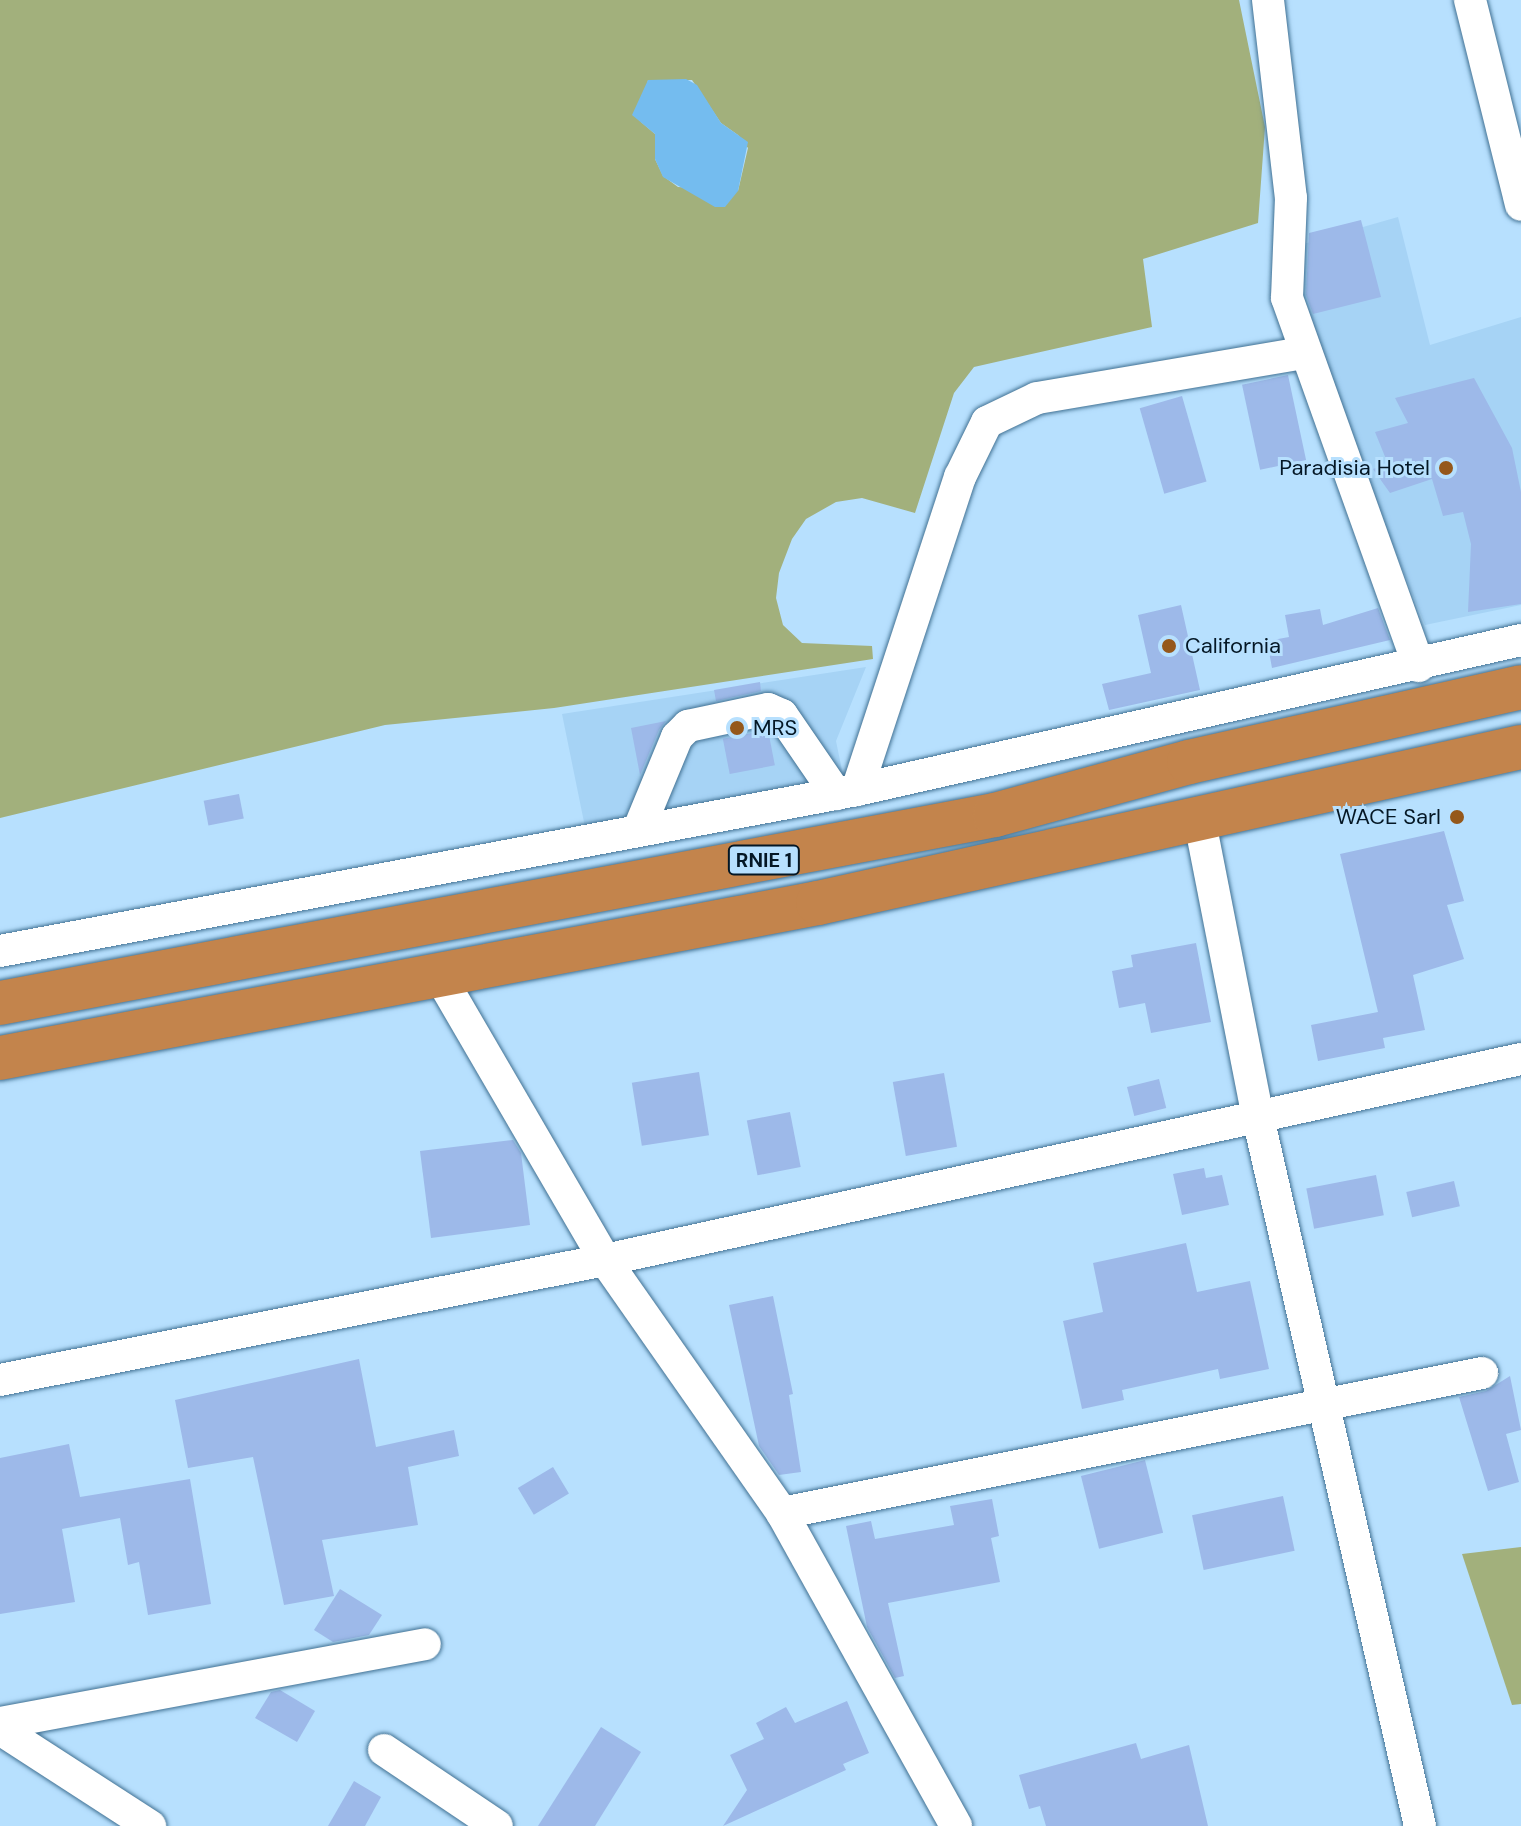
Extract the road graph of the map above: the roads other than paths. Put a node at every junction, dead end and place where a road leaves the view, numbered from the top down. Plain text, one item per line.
1 (1268, 0) edge
2 (1470, 0) edge
3 (1521, 205) edge
4 (1304, 353) junction
5 (1521, 640) edge
6 (1419, 666) junction
7 (1521, 687) edge
8 (1521, 747) edge
9 (847, 792) junction
10 (1200, 822) junction
11 (638, 831) junction
12 (0, 951) edge
13 (439, 975) junction
14 (0, 1003) edge
15 (0, 1058) edge
16 (1521, 1059) edge
17 (1257, 1113) junction
18 (605, 1260) junction
19 (1482, 1373) dead end
20 (0, 1380) edge
21 (1326, 1400) junction
22 (782, 1513) junction
23 (425, 1644) dead end
24 (0, 1723) edge
25 (0, 1729) edge
26 (384, 1750) dead end
27 (481, 1822) edge
28 (150, 1826) edge
29 (956, 1826) edge
30 (1420, 1826) edge

1 - 4 street
2 - 3 street
4 - 6 street
4 - 9 street
5 - 6 street
6 - 9 street
7 - 14 highway, RNIE 1
8 - 10 highway, RNIE 1
9 - 11 street
9 - 11 street
10 - 13 highway, RNIE 1
10 - 17 street
11 - 12 street
13 - 15 highway, RNIE 1
13 - 18 street
16 - 17 street
17 - 18 street
17 - 21 street
18 - 20 street
18 - 22 street
19 - 21 street
21 - 22 street
21 - 30 street
22 - 29 street
23 - 24 street
25 - 28 street
26 - 27 street

